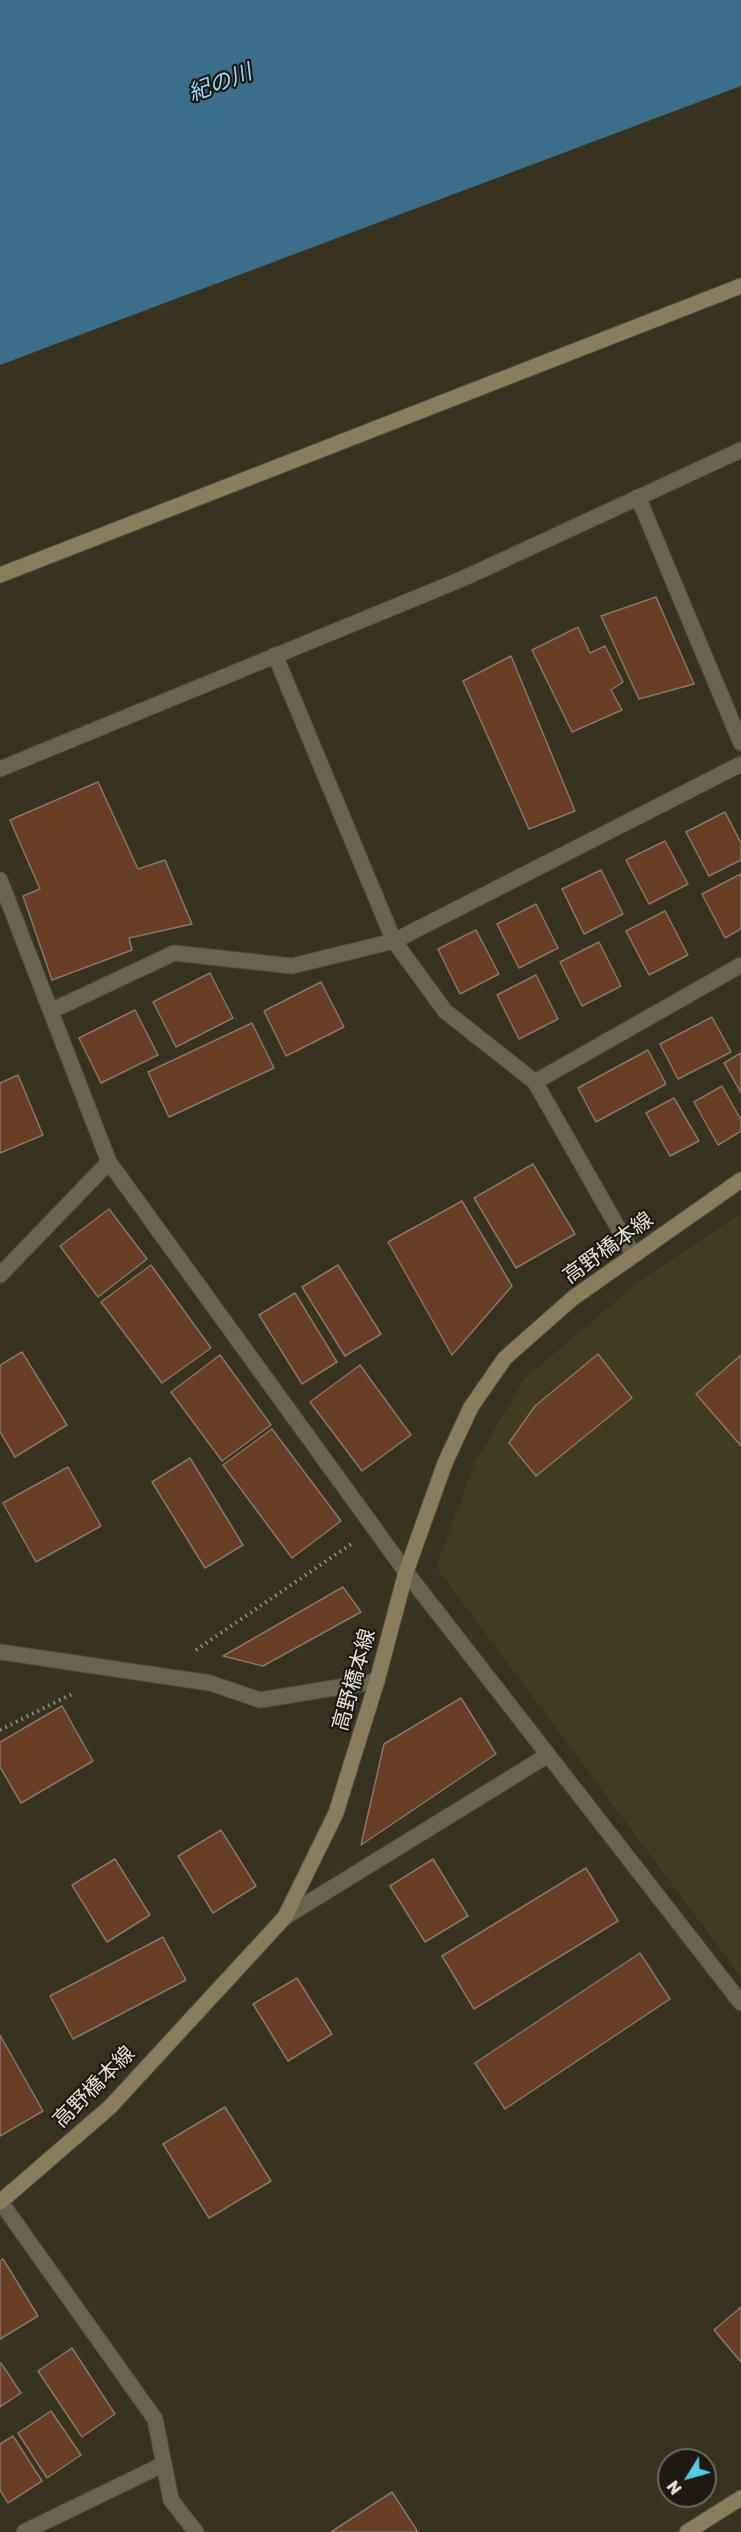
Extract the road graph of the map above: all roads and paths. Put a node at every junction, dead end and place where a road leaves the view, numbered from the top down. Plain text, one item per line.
1 (741, 286) edge
2 (741, 450) edge
3 (638, 497) junction
4 (0, 575) edge
5 (275, 655) junction
6 (741, 743) edge
7 (741, 764) edge
8 (0, 769) edge
9 (0, 880) edge
10 (394, 941) junction
11 (741, 965) edge
12 (51, 1011) junction
13 (535, 1082) junction
14 (109, 1162) junction
15 (741, 1180) edge
16 (633, 1254) junction
17 (0, 1275) edge
18 (374, 1528) junction
19 (406, 1572) junction
20 (0, 1652) edge
21 (189, 1655) dead end
22 (377, 1681) junction
23 (80, 1689) dead end
24 (0, 1730) edge
25 (548, 1755) junction
26 (285, 1917) junction
27 (741, 2003) edge
28 (0, 2201) edge
29 (164, 2464) junction
30 (741, 2498) edge
31 (24, 2532) edge
32 (196, 2532) edge
33 (687, 2532) edge

1 - 4 main road
2 - 3 street
3 - 5 street
3 - 6 street
5 - 8 street
5 - 10 street
7 - 10 street
9 - 12 street
10 - 12 street
10 - 13 street
11 - 13 street
12 - 14 street
13 - 16 street
14 - 17 street
14 - 18 street
15 - 16 main road, 高野橋本線
16 - 19 main road, 高野橋本線
18 - 19 street
18 - 21 path
19 - 22 main road, 高野橋本線
19 - 25 street
20 - 22 street
22 - 26 main road, 高野橋本線
23 - 24 path
25 - 26 street
25 - 27 street
26 - 28 main road, 高野橋本線
28 - 29 street
29 - 31 street
29 - 32 street
30 - 33 main road

